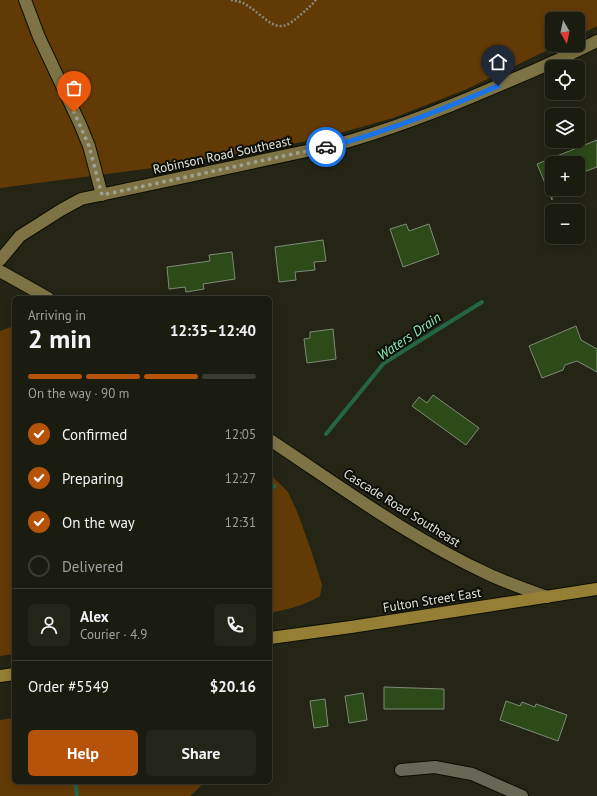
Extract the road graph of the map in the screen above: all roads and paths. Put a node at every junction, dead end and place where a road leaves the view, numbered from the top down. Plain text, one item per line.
1 (25, 0) edge
2 (231, 0) edge
3 (316, 0) edge
4 (597, 41) edge
5 (102, 195) junction
6 (0, 260) edge
7 (0, 272) edge
8 (44, 296) edge
9 (272, 441) edge
10 (597, 588) edge
11 (547, 597) junction
12 (272, 638) edge
13 (12, 674) edge
14 (0, 676) edge
15 (401, 770) dead end
16 (522, 796) edge

1 - 5 main road
2 - 3 path
4 - 5 main road, Robinson Road Southeast
5 - 6 main road, Robinson Road Southeast
7 - 8 main road
9 - 11 main road, Cascade Road Southeast
10 - 11 main road, Fulton Street East
11 - 12 main road, Fulton Street East
13 - 14 main road
15 - 16 street

